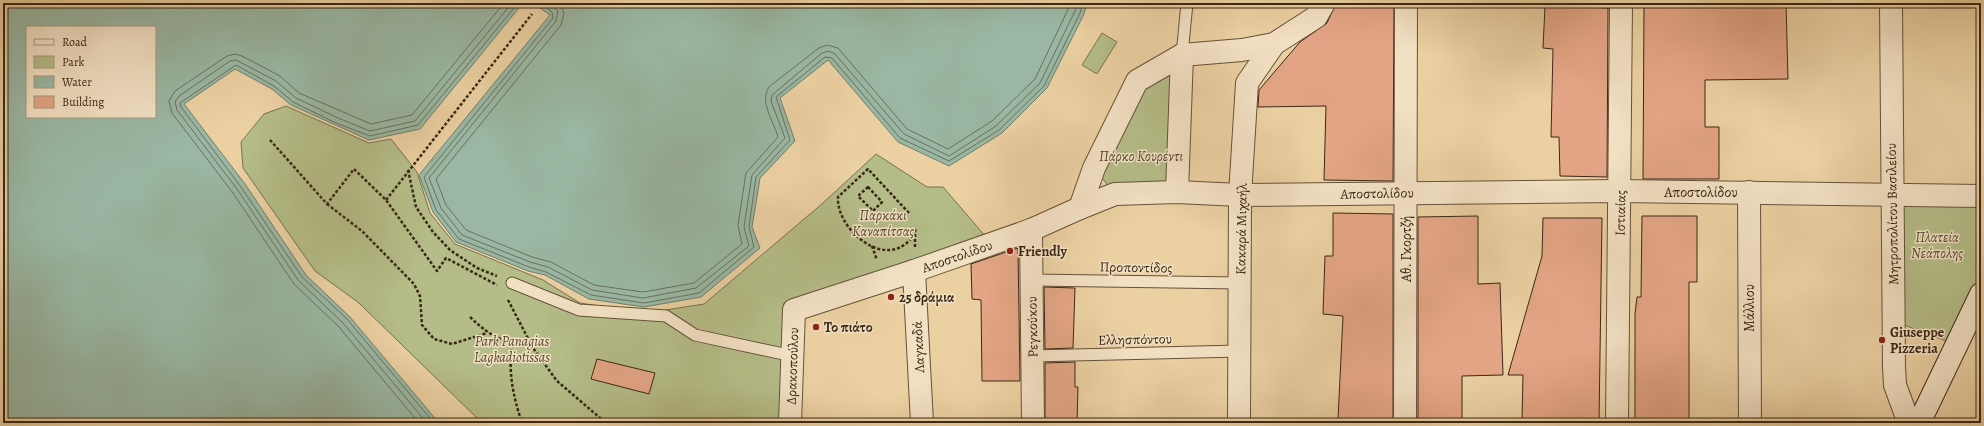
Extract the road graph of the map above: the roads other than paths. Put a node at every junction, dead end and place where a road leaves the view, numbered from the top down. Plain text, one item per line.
1 (1187, 3) edge
2 (1324, 3) edge
3 (1406, 3) edge
4 (1621, 3) edge
5 (1891, 3) edge
6 (1274, 44) junction
7 (1182, 55) junction
8 (1620, 191) junction
9 (1177, 192) junction
10 (1406, 192) junction
11 (1749, 192) junction
12 (1892, 194) junction
13 (1240, 195) junction
14 (1981, 196) edge
15 (1080, 208) junction
16 (1031, 230) junction
17 (914, 271) junction
18 (1032, 280) junction
19 (512, 283) road end
20 (1240, 283) junction
21 (1981, 294) edge
22 (794, 310) joint
23 (1239, 351) junction
24 (792, 356) junction
25 (1032, 356) junction
26 (790, 423) edge
27 (922, 423) edge
28 (1033, 423) edge
29 (1239, 423) edge
30 (1405, 423) edge
31 (1617, 423) edge
32 (1750, 423) edge
33 (1909, 423) edge
34 (1919, 423) edge

1 - 7 lane
2 - 6 street
3 - 10 street, Αθ. Γκορτζή
4 - 8 street, Ιστιαίας
5 - 12 street, Μητροπολίτου Βασιλείου
6 - 7 street
6 - 13 street, Κακαρά Μιχαήλ
7 - 9 street
7 - 15 street
8 - 10 street, Αποστολίδου
8 - 11 street, Αποστολίδου
8 - 31 street, Ιστιαίας
9 - 13 street, Αποστολίδου
9 - 15 street, Αποστολίδου
10 - 13 street, Αποστολίδου
10 - 30 street, Αθ. Γκορτζή
11 - 12 street, Αποστολίδου
11 - 32 street, Μάλλιου
12 - 14 street, Αποστολίδου
12 - 33 street, Μητροπολίτου Βασιλείου
13 - 20 street, Κακαρά Μιχαήλ
15 - 16 street, Αποστολίδου
16 - 17 street, Αποστολίδου
16 - 18 street, Ρεγκούκου
17 - 22 street, Αποστολίδου
17 - 27 street, Λαγκαδά
18 - 20 lane, Προποντίδος
18 - 25 street, Ρεγκούκου
19 - 24 lane
20 - 23 street, Κακαρά Μιχαήλ
21 - 34 street
22 - 24 street, Δρακοπούλου
23 - 25 lane, Ελλησπόντου
23 - 29 street, Κακαρά Μιχαήλ
24 - 26 street, Δρακοπούλου
25 - 28 street, Ρεγκούκου

